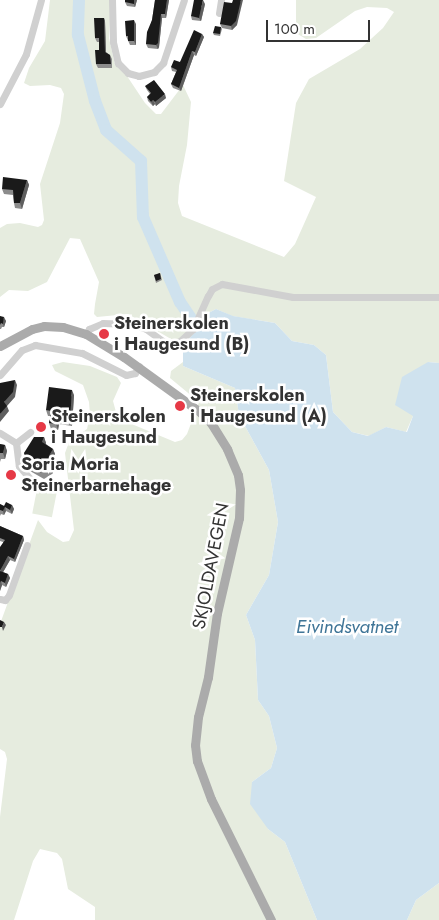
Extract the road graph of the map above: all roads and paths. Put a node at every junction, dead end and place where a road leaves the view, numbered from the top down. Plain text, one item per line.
1 (40, 0) edge
2 (112, 0) edge
3 (184, 0) edge
4 (221, 0) edge
5 (219, 13) dead end
6 (0, 104) edge
7 (439, 297) edge
8 (88, 332) junction
9 (0, 346) edge
10 (139, 366) junction
11 (0, 375) edge
12 (30, 432) dead end
13 (0, 433) edge
14 (16, 443) junction
15 (38, 488) dead end
16 (27, 544) dead end
17 (0, 599) edge
18 (271, 920) edge

1 - 6 street
2 - 3 street
4 - 5 street
7 - 8 street
8 - 9 main road, SKJOLDAVEGEN
8 - 10 main road, SKJOLDAVEGEN
10 - 11 street
10 - 18 main road, SKJOLDAVEGEN
12 - 14 street
13 - 14 street
14 - 15 street
16 - 17 street

